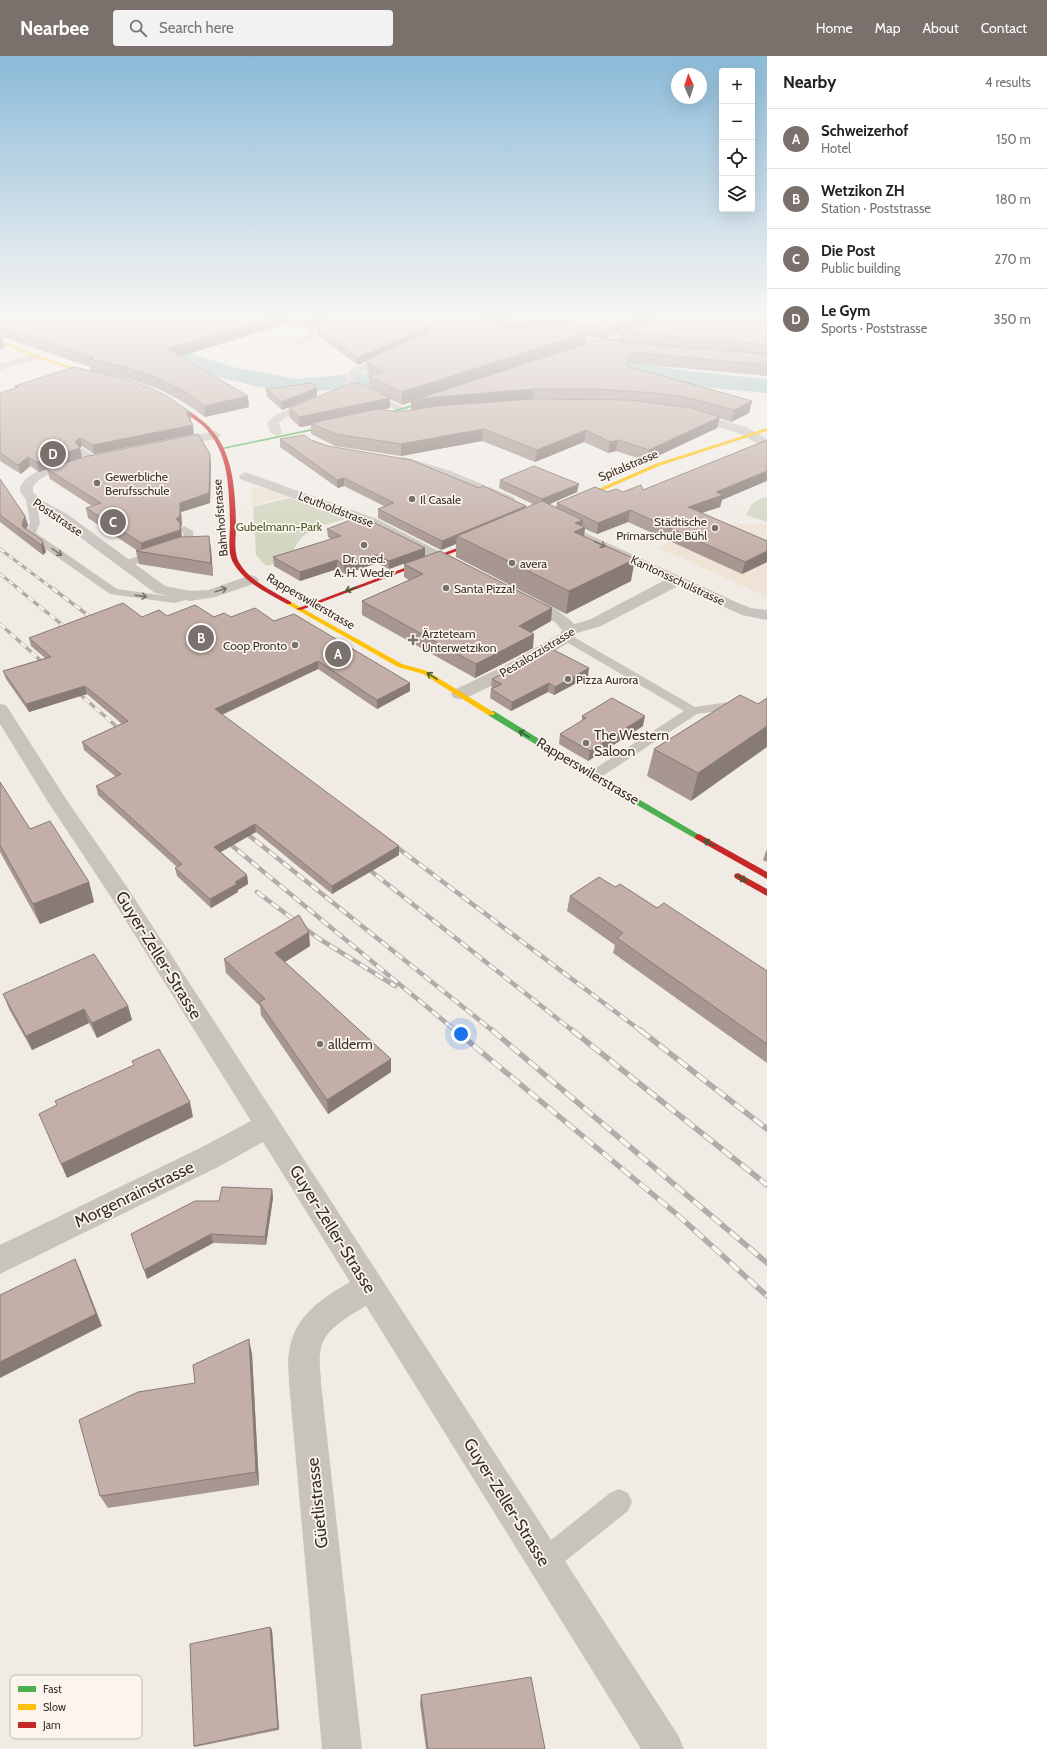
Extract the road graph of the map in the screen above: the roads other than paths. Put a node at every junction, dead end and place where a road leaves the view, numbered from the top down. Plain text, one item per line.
1 (159, 396) edge
2 (330, 396) edge
3 (373, 396) edge
4 (446, 396) edge
5 (404, 410) junction
6 (677, 412) edge
7 (423, 415) edge
8 (379, 416) junction
9 (767, 429) edge
10 (250, 432) dead end
11 (276, 432) junction
12 (219, 435) junction
13 (307, 435) junction
14 (750, 435) junction
15 (767, 444) edge
16 (161, 446) edge
17 (223, 448) junction
18 (82, 451) edge
19 (108, 456) edge
20 (95, 460) junction
21 (394, 460) edge
22 (245, 476) dead end
23 (31, 499) junction
24 (517, 504) edge
25 (561, 506) edge
26 (544, 518) edge
27 (184, 529) dead end
28 (490, 537) edge
29 (441, 557) junction
30 (125, 564) junction
31 (471, 573) edge
32 (252, 580) junction
33 (678, 580) junction
34 (512, 594) edge
35 (190, 596) junction
36 (299, 609) junction
37 (767, 614) edge
38 (568, 633) junction
39 (400, 666) junction
40 (411, 678) dead end
41 (460, 694) junction
42 (0, 709) edge
43 (693, 711) junction
44 (767, 714) edge
45 (593, 776) junction
46 (727, 869) dead end
47 (767, 876) edge
48 (767, 893) edge
49 (267, 1126) junction
50 (0, 1260) edge
51 (370, 1287) junction
52 (619, 1502) dead end
53 (545, 1561) junction
54 (342, 1749) edge
55 (664, 1749) edge

1 - 12 main road, Bahnhofstrasse
2 - 11 street
3 - 5 lane
4 - 5 main road
5 - 8 main road
6 - 14 street
7 - 8 street
8 - 13 main road
9 - 14 main road, Spitalstrasse
10 - 11 main road
11 - 13 main road
12 - 16 street
12 - 17 main road, Bahnhofstrasse
13 - 17 main road
14 - 15 street
14 - 25 main road, Spitalstrasse
17 - 32 main road, Bahnhofstrasse
18 - 20 lane
19 - 20 street, Poststrasse
20 - 23 street, Poststrasse
21 - 24 street
22 - 29 street, Leutholdstrasse
23 - 30 street, Poststrasse
23 -> 35 lane
26 -> 33 street, Kantonsschulstrasse
27 - 30 lane
28 - 29 main road
29 - 31 street, Leutholdstrasse
29 -> 36 main road
30 - 35 street, Poststrasse
35 -> 32 street, Poststrasse
32 - 36 main road, Rapperswilerstrasse
33 - 37 street, Kantonsschulstrasse
33 - 38 street, Pestalozzistrasse
34 - 38 street
36 - 39 main road, Rapperswilerstrasse
38 - 41 street, Pestalozzistrasse
38 - 43 lane
39 - 40 main road, Rapperswilerstrasse
41 -> 39 main road, Rapperswilerstrasse
45 -> 41 main road, Rapperswilerstrasse
42 - 49 street, Guyer-Zeller-Strasse
43 - 44 lane
43 - 45 lane
47 -> 45 main road, Rapperswilerstrasse
46 -> 48 main road
49 - 50 street, Morgenrainstrasse
49 - 51 street, Guyer-Zeller-Strasse
51 - 53 street, Guyer-Zeller-Strasse
51 - 54 street, Güetlistrasse
52 - 53 lane
53 - 55 street, Guyer-Zeller-Strasse

